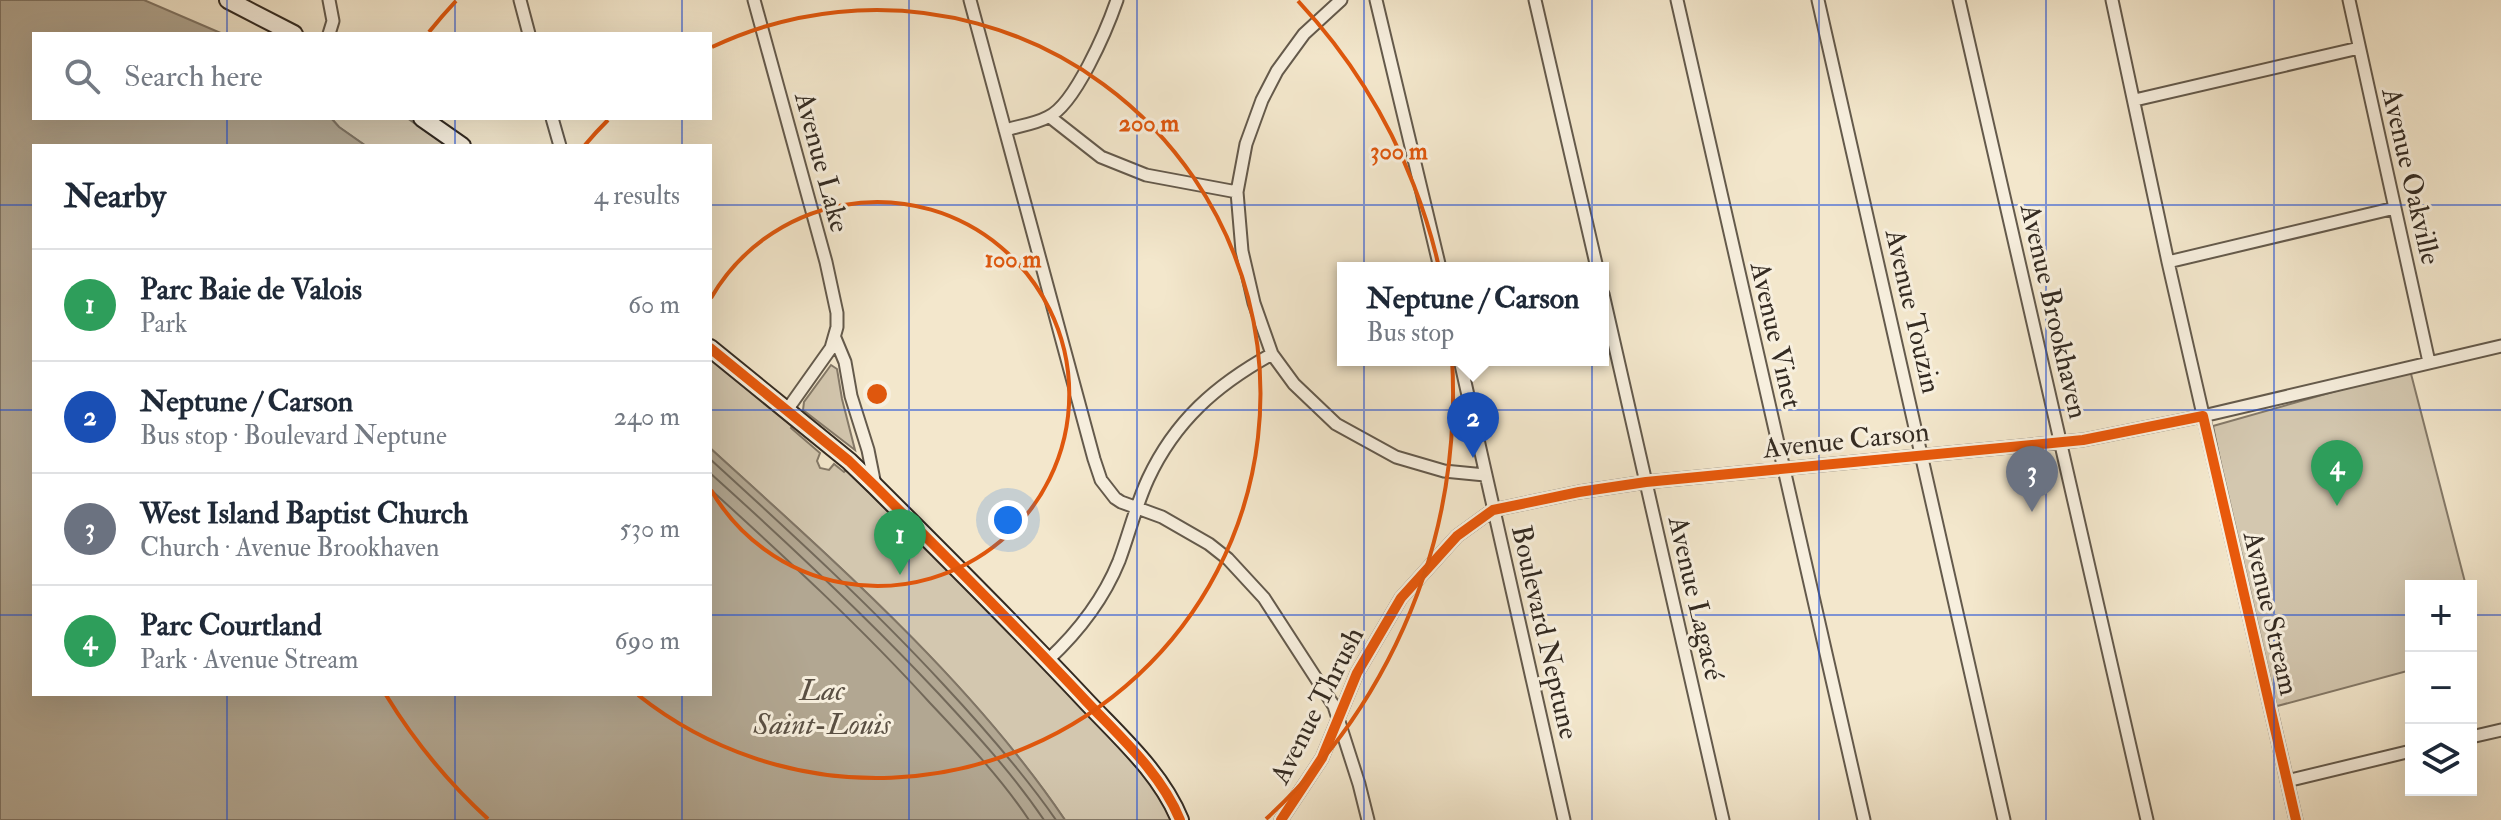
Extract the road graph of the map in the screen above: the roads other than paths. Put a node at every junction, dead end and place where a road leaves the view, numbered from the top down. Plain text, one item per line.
1 (228, 0) edge
2 (329, 0) edge
3 (520, 0) edge
4 (754, 0) edge
5 (970, 0) edge
6 (1117, 0) edge
7 (1341, 0) edge
8 (1376, 0) edge
9 (1535, 0) edge
10 (1677, 0) edge
11 (1818, 0) edge
12 (1959, 0) edge
13 (2112, 0) edge
14 (2349, 0) edge
15 (290, 32) edge
16 (330, 32) edge
17 (528, 32) edge
18 (2359, 48) junction
19 (2135, 100) junction
20 (1050, 117) junction
21 (425, 120) edge
22 (553, 120) edge
23 (1005, 130) junction
24 (459, 144) edge
25 (559, 144) edge
26 (1237, 192) junction
27 (2395, 208) junction
28 (1439, 262) edge
29 (1596, 262) edge
30 (2168, 262) junction
31 (1609, 320) edge
32 (835, 338) junction
33 (2501, 346) edge
34 (712, 350) edge
35 (1272, 354) junction
36 (2429, 362) junction
37 (1461, 366) edge
38 (787, 410) junction
39 (2203, 416) junction
40 (2060, 442) junction
41 (1921, 456) junction
42 (1783, 470) junction
43 (1485, 475) junction
44 (1646, 482) junction
45 (875, 486) junction
46 (1137, 507) junction
47 (1493, 510) junction
48 (1048, 660) junction
49 (1338, 718) junction
50 (2501, 730) edge
51 (2477, 736) edge
52 (2405, 752) edge
53 (2287, 781) junction
54 (1180, 820) edge
55 (1281, 820) edge
56 (1368, 820) edge
57 (1564, 820) edge
58 (1723, 820) edge
59 (1864, 820) edge
60 (2004, 820) edge
61 (2147, 820) edge
62 (2296, 820) edge

1 - 15 street
2 - 16 street
3 - 17 street
4 - 32 street, Avenue Lake
5 - 23 street
6 - 20 street
7 - 26 street
8 - 28 street
9 - 29 street
10 - 42 street, Avenue Vinet
11 - 41 street, Avenue Touzin
12 - 40 street, Avenue Brookhaven
13 - 19 street, Avenue Stream
14 - 18 street, Avenue Oakville
18 - 19 street
18 - 27 street, Avenue Oakville
19 - 30 street, Avenue Stream
20 - 23 street
20 - 26 street
21 - 24 street
22 - 25 street
23 - 46 street
26 - 35 street
27 - 30 street
27 - 36 street, Avenue Oakville
30 - 39 street, Avenue Stream
31 - 44 street, Avenue Lagacé
32 - 38 street
32 - 45 street, Avenue Lake
33 - 36 street, Avenue Carson
34 - 38 street
35 - 43 street
35 - 46 street
36 - 39 street, Avenue Carson
37 - 43 street, Boulevard Neptune
38 - 45 street
39 - 40 street, Avenue Carson
39 - 53 street, Avenue Stream
40 - 41 street, Avenue Carson
40 - 61 street, Avenue Brookhaven
41 - 42 street, Avenue Carson
41 - 60 street, Avenue Touzin
42 - 44 street, Avenue Carson
42 - 59 street, Avenue Vinet
43 - 47 street, Boulevard Neptune
44 - 47 street, Avenue Carson
44 - 58 street, Avenue Lagacé
45 - 48 street
46 - 48 street
46 - 49 street
47 - 49 street, Avenue Thrush
47 - 57 street, Boulevard Neptune
48 - 54 street
49 - 55 street, Avenue Thrush
49 - 56 street
50 - 51 street
52 - 53 street
53 - 62 street, Avenue Stream

